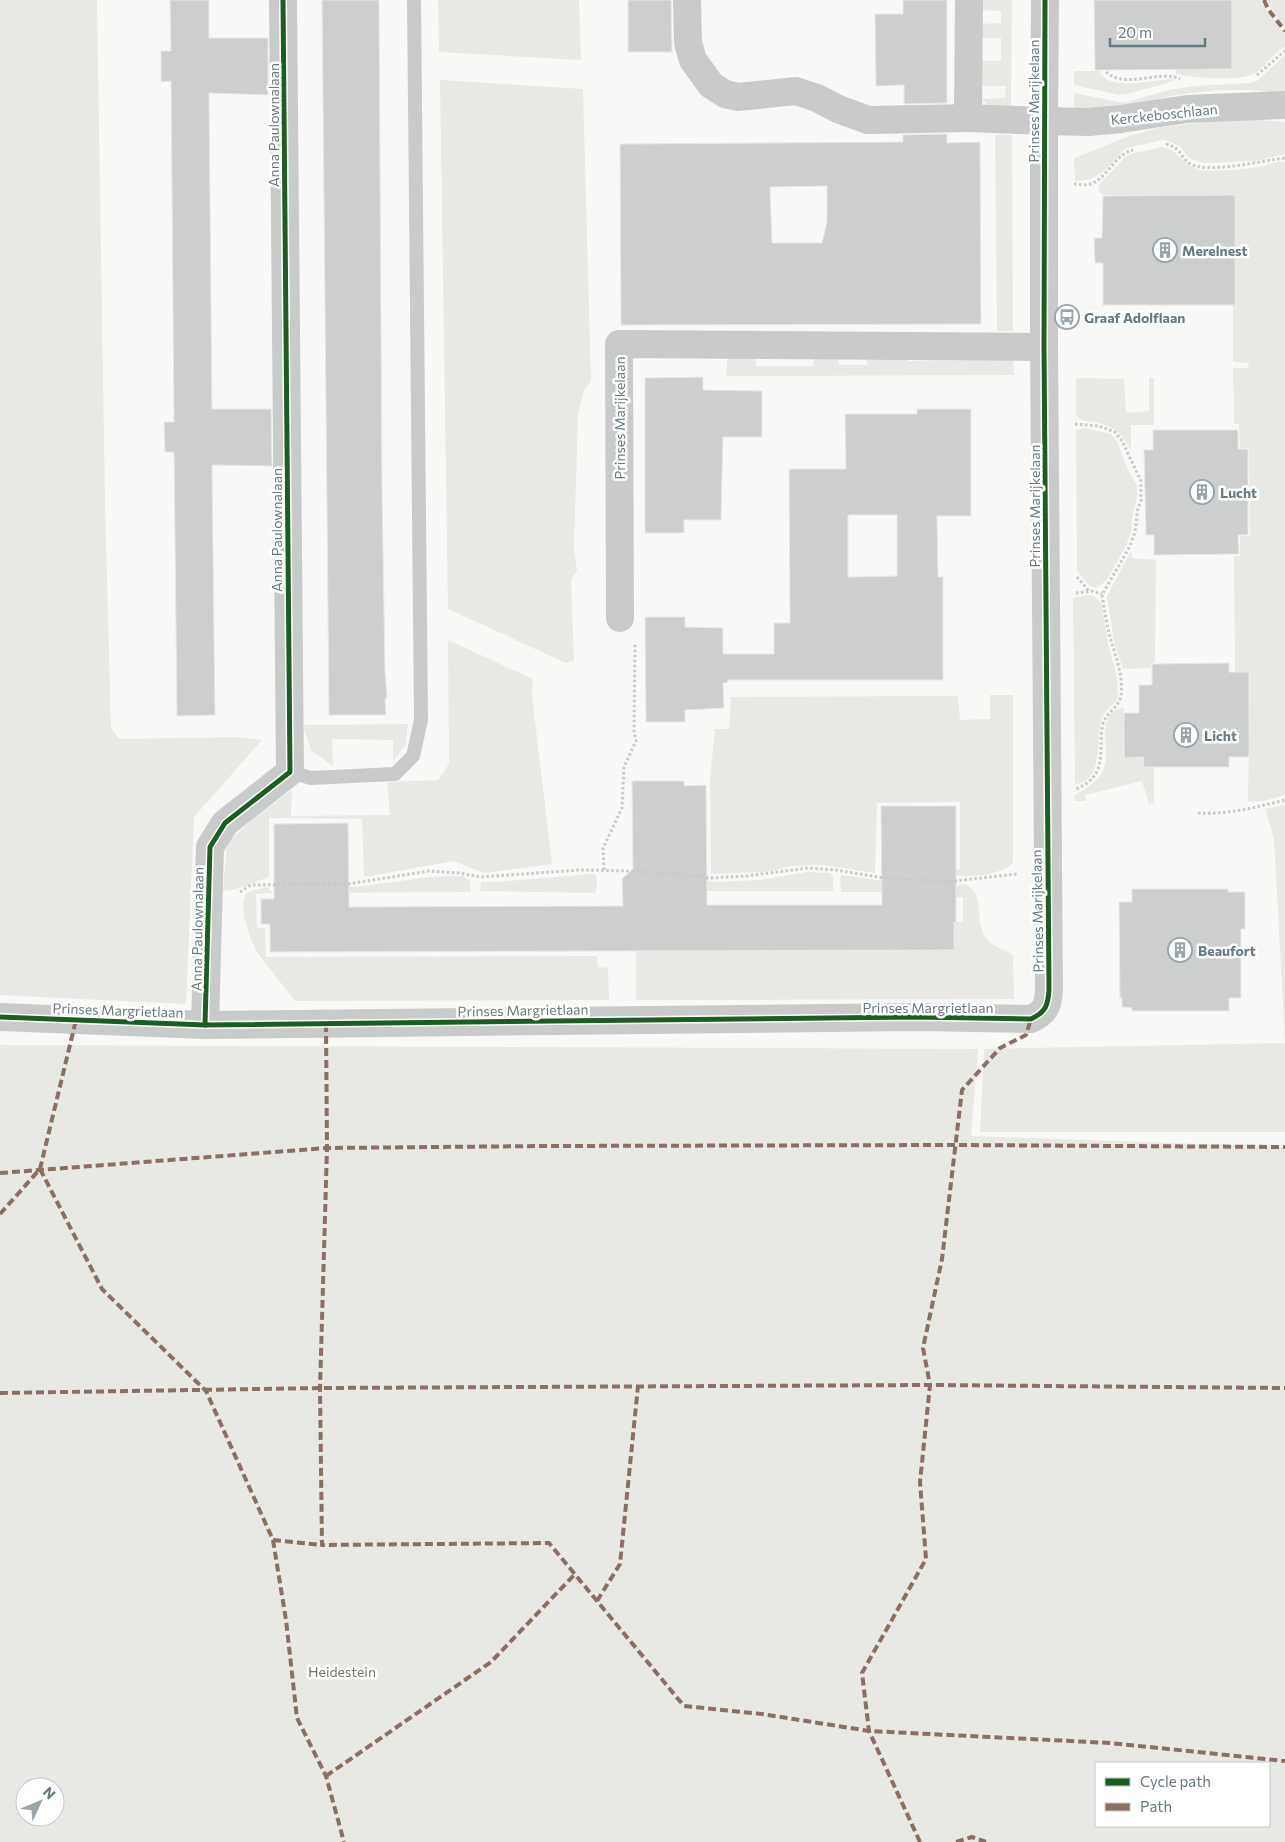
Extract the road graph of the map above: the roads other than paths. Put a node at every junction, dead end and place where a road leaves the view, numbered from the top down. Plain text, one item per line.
1 (283, 0) edge
2 (414, 0) edge
3 (688, 0) edge
4 (969, 0) edge
5 (1044, 0) edge
6 (1285, 106) edge
7 (968, 118) junction
8 (1044, 121) junction
9 (1044, 346) junction
10 (620, 618) road end
11 (290, 772) junction
12 (1043, 1011) joint
13 (0, 1017) edge
14 (205, 1025) junction

1 - 11 street, Anna Paulownalaan
2 - 11 lane
3 - 7 street, Prinses Marijkelaan
4 - 7 street
5 - 8 street, Prinses Marijkelaan
6 - 8 street, Kerckeboschlaan
7 - 8 street, Prinses Marijkelaan
8 - 9 street, Prinses Marijkelaan
9 - 10 street, Prinses Marijkelaan
9 - 12 street, Prinses Marijkelaan
11 - 14 street, Anna Paulownalaan
12 - 14 street, Prinses Margrietlaan
13 - 14 street, Prinses Margrietlaan

